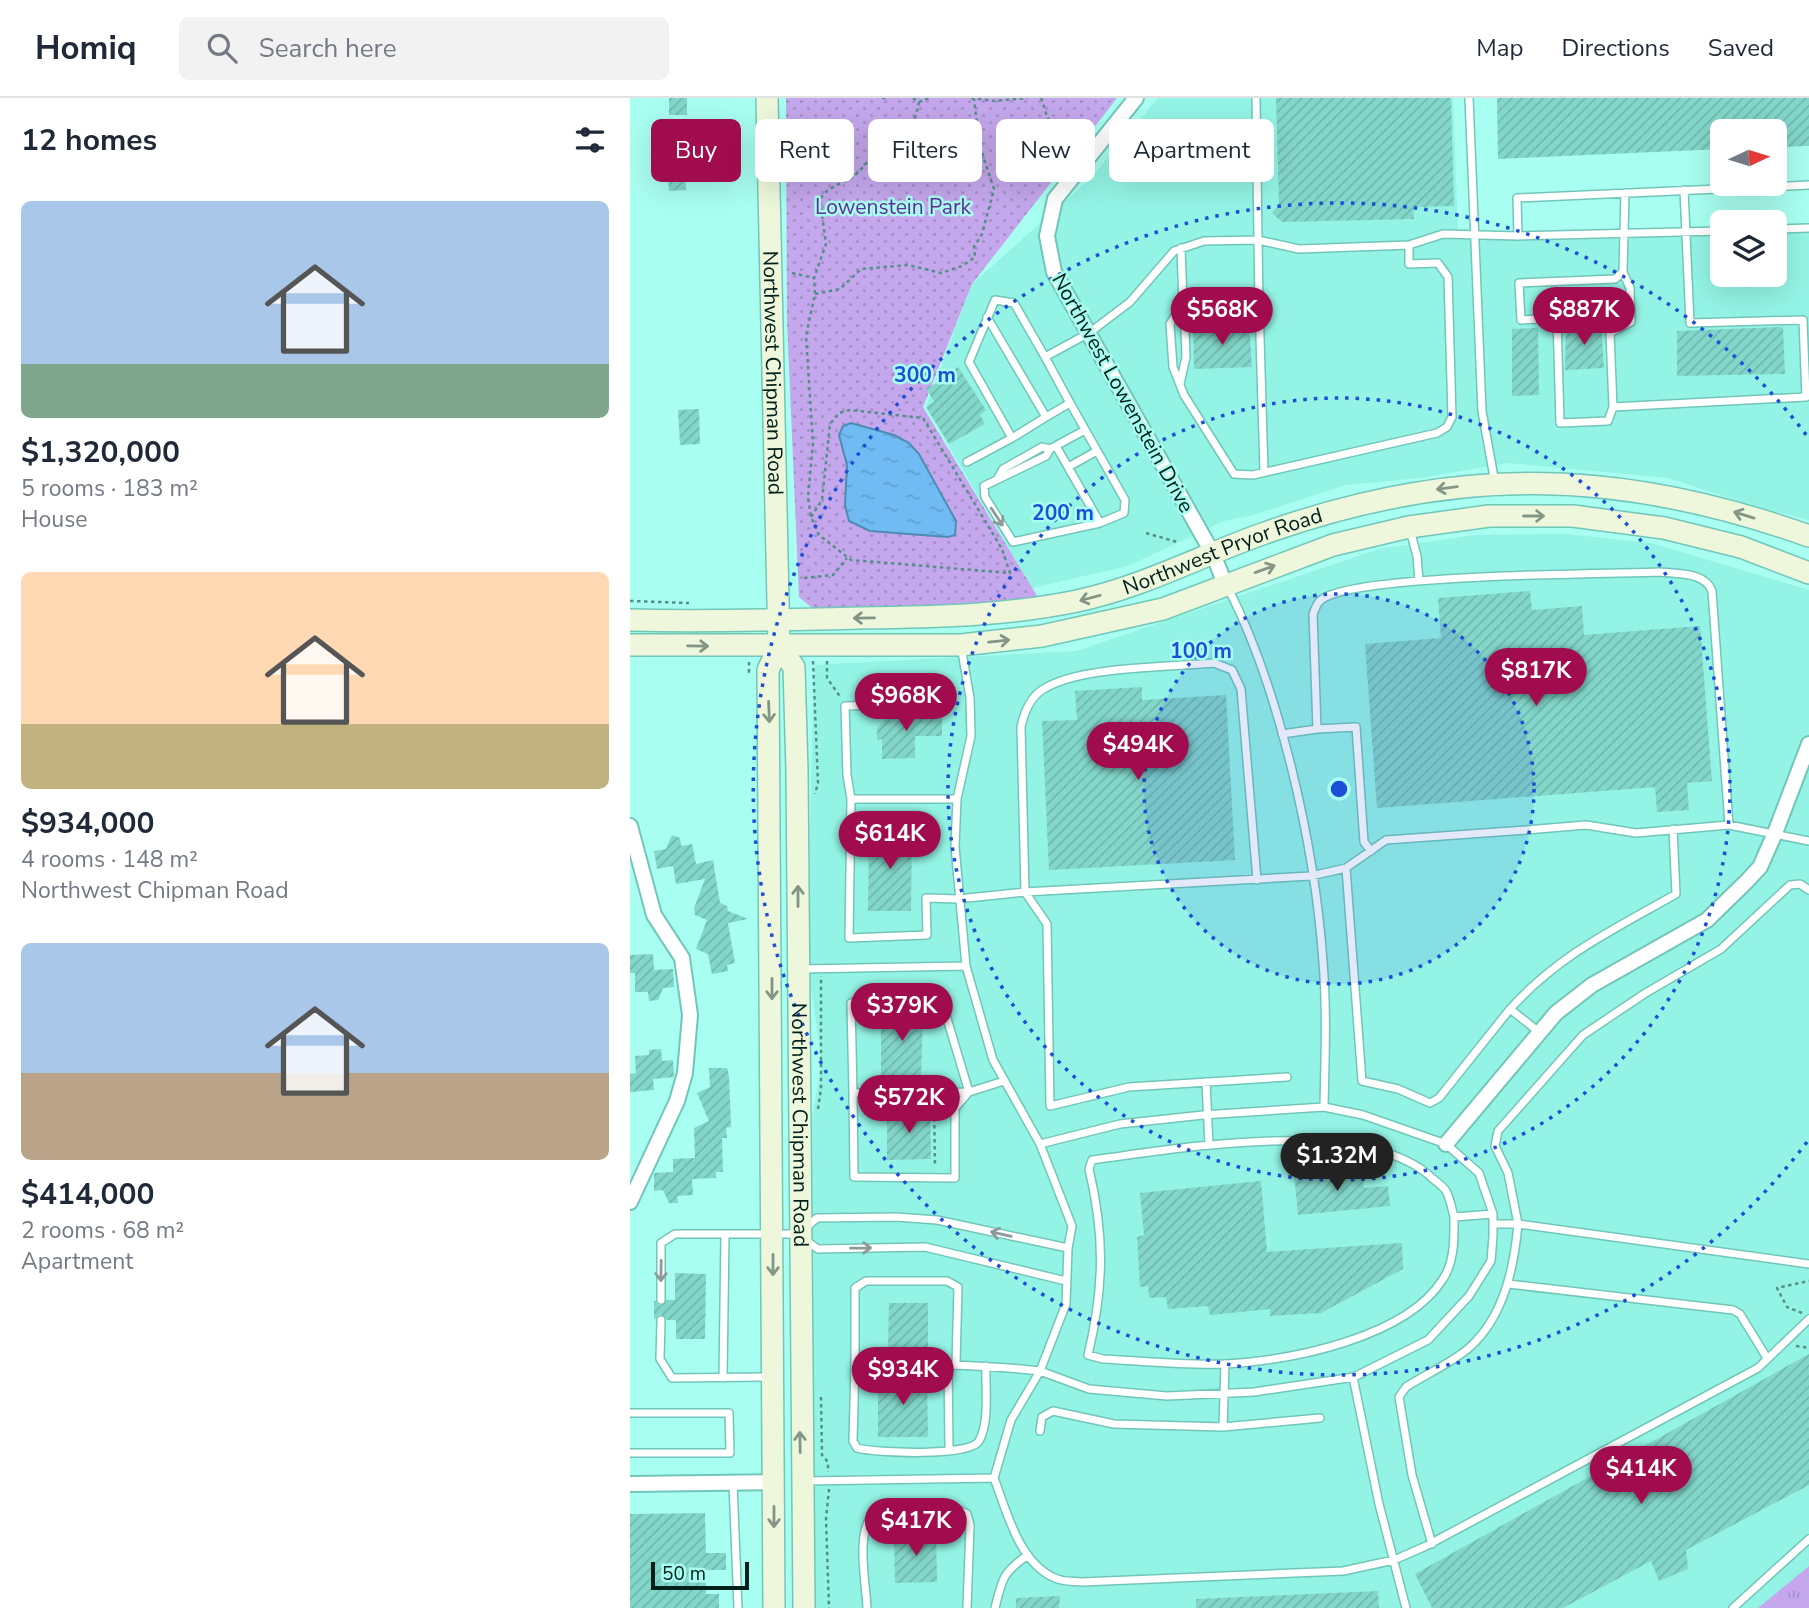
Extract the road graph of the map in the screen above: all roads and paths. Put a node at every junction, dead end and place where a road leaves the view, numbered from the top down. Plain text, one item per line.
1 (767, 98) edge
2 (882, 98) edge
3 (888, 98) edge
4 (913, 98) edge
5 (929, 98) edge
6 (973, 98) edge
7 (1028, 98) edge
8 (1041, 98) edge
9 (1136, 98) edge
10 (1256, 98) edge
11 (1469, 98) edge
12 (919, 102) junction
13 (1049, 119) edge
14 (1809, 185) edge
15 (1684, 190) junction
16 (1625, 193) junction
17 (1809, 228) edge
18 (1787, 229) edge
19 (1710, 231) edge
20 (1686, 232) junction
21 (1626, 233) junction
22 (1475, 234) junction
23 (1518, 236) junction
24 (1258, 240) junction
25 (1409, 245) junction
26 (1181, 248) junction
27 (1623, 272) junction
28 (792, 273) dead end
29 (814, 278) junction
30 (815, 294) junction
31 (1183, 303) junction
32 (1259, 303) junction
33 (987, 317) junction
34 (1259, 317) junction
35 (1089, 333) junction
36 (1045, 357) junction
37 (1180, 384) junction
38 (1070, 404) junction
39 (1613, 407) junction
40 (1046, 417) junction
41 (1085, 430) junction
42 (1012, 438) junction
43 (1053, 447) junction
44 (1097, 451) junction
45 (967, 462) dead end
46 (1068, 467) junction
47 (1264, 472) junction
48 (1495, 483) junction
49 (811, 517) junction
50 (1100, 523) junction
51 (1409, 527) junction
52 (1146, 533) dead end
53 (1809, 536) edge
54 (1177, 542) dead end
55 (1213, 554) junction
56 (847, 558) junction
57 (1809, 573) edge
58 (804, 578) dead end
59 (1419, 581) junction
60 (1225, 584) junction
61 (630, 620) edge
62 (778, 620) junction
63 (630, 645) edge
64 (961, 645) junction
65 (779, 647) junction
66 (827, 661) dead end
67 (841, 698) dead end
68 (940, 704) dead end
69 (1317, 729) junction
70 (1282, 734) junction
71 (1809, 744) edge
72 (851, 799) junction
73 (957, 799) junction
74 (1729, 825) junction
75 (630, 827) edge
76 (1673, 829) junction
77 (1775, 833) junction
78 (1809, 841) edge
79 (1371, 851) junction
80 (1346, 869) junction
81 (1311, 876) junction
82 (1257, 880) junction
83 (1809, 890) edge
84 (1025, 892) junction
85 (958, 899) junction
86 (771, 916) junction
87 (966, 966) junction
88 (798, 969) junction
89 (1510, 1009) junction
90 (1539, 1033) junction
91 (1287, 1077) dead end
92 (1004, 1080) junction
93 (1206, 1082) junction
94 (969, 1092) junction
95 (853, 1093) junction
96 (934, 1104) dead end
97 (1324, 1107) junction
98 (1208, 1114) junction
99 (1040, 1144) junction
100 (1446, 1144) junction
101 (1209, 1145) junction
102 (935, 1166) dead end
103 (630, 1202) edge
104 (1493, 1214) junction
105 (1454, 1217) junction
106 (1493, 1224) junction
107 (1518, 1224) junction
108 (772, 1234) junction
109 (799, 1234) junction
110 (724, 1235) junction
111 (1068, 1248) junction
112 (1809, 1264) edge
113 (1066, 1281) junction
114 (1809, 1281) edge
115 (1508, 1284) junction
116 (661, 1300) dead end
117 (1809, 1319) edge
118 (661, 1320) dead end
119 (1796, 1346) dead end
120 (1809, 1348) edge
121 (1768, 1359) junction
122 (952, 1364) junction
123 (1225, 1364) junction
124 (855, 1365) junction
125 (986, 1366) junction
126 (1040, 1371) junction
127 (773, 1377) junction
128 (1353, 1377) junction
129 (723, 1378) junction
130 (1222, 1394) junction
131 (630, 1413) edge
132 (1320, 1418) dead end
133 (1223, 1427) junction
134 (1040, 1431) dead end
135 (949, 1450) junction
136 (630, 1452) edge
137 (994, 1478) junction
138 (801, 1481) junction
139 (733, 1482) junction
140 (774, 1482) junction
141 (630, 1484) edge
142 (829, 1492) dead end
143 (802, 1530) junction
144 (1809, 1539) edge
145 (1432, 1544) junction
146 (1028, 1555) junction
147 (1394, 1560) junction
148 (738, 1608) edge
149 (774, 1608) edge
150 (804, 1608) edge
151 (829, 1608) edge
152 (867, 1608) edge
153 (967, 1608) edge
154 (995, 1608) edge
155 (1406, 1608) edge
156 (1733, 1608) edge

1 - 62 main road, Northwest Chipman Road
2 - 3 path
4 - 12 path
5 - 12 path
6 - 7 path
6 - 30 path
8 - 13 path
9 - 35 street, Northwest Lowenstein Drive
10 - 24 lane
11 - 22 lane
12 - 29 path
14 - 15 lane
15 - 16 lane
15 - 20 lane
16 - 21 lane
16 - 23 lane
17 - 18 lane
19 - 20 lane
20 - 21 lane
20 - 39 lane
21 - 23 lane
21 - 27 lane
22 - 23 lane
22 - 25 lane
22 - 48 lane
24 - 25 lane
24 - 26 lane
24 - 32 lane
25 - 47 lane
26 - 31 lane
26 - 35 lane
27 - 39 lane
27 - 39 lane
28 - 29 path
29 - 30 path
30 - 49 path
31 - 32 lane
31 - 37 lane
32 - 34 lane
33 - 36 lane
33 - 40 lane
33 - 42 lane
34 - 37 lane
34 - 47 lane
35 - 36 lane
35 - 55 street, Northwest Lowenstein Drive
36 - 38 lane
37 - 47 lane
38 - 40 lane
38 - 41 lane
40 - 42 lane
41 - 43 lane
41 - 44 lane
42 - 45 lane
43 - 46 lane
43 -> 50 lane
44 - 46 lane
44 - 50 lane
46 - 50 lane
53 -> 48 main road, Northwest Pryor Road
48 -> 55 main road, Northwest Pryor Road
49 - 56 path
49 - 56 path
51 -> 57 main road, Northwest Pryor Road
51 - 59 lane
60 -> 51 main road, Northwest Pryor Road
52 - 54 path
55 - 60 street, Northwest Lowenstein Drive
55 -> 62 main road, Northwest Pryor Road
56 - 58 path
59 - 69 lane
59 - 74 lane
64 -> 60 main road, Northwest Pryor Road
60 - 70 lane
61 - 62 main road, Northwest Pryor Road
62 - 65 main road, Northwest Chipman Road
63 -> 65 main road, Northwest Pryor Road
64 - 65 main road, Northwest Pryor Road
64 - 73 lane
65 -> 86 main road, Northwest Chipman Road
88 -> 65 main road, Northwest Chipman Road
66 - 67 path
68 - 72 lane
69 - 70 lane
69 - 79 lane
70 - 81 lane
71 - 77 street
72 - 73 lane
72 - 85 lane
73 - 85 lane
74 - 76 lane
74 - 77 lane
75 - 103 street
76 - 79 lane
76 - 89 lane
77 - 78 lane
77 - 90 street
79 - 80 lane
80 - 81 lane
80 - 89 lane
81 - 82 lane
81 - 97 lane
82 - 84 lane
82 - 84 lane
83 - 107 lane
84 - 85 lane
84 - 93 lane
85 - 87 lane
86 - 88 main road
86 -> 108 main road, Northwest Chipman Road
87 - 88 lane
87 - 92 lane
88 - 109 main road, Northwest Chipman Road
89 - 90 lane
90 - 100 street
91 - 93 lane
92 - 94 lane
92 - 99 lane
93 - 98 lane
94 - 95 lane
94 - 95 lane
94 - 95 lane
96 - 102 path
97 - 98 lane
97 - 100 lane
98 - 99 lane
98 - 101 lane
99 - 111 lane
100 - 104 lane
101 - 105 lane
101 - 123 lane
104 - 105 lane
104 - 106 lane
105 - 123 lane
106 - 107 lane
106 - 128 lane
107 - 112 lane
107 - 115 lane
108 - 109 lane
108 - 110 lane
108 -> 127 main road, Northwest Chipman Road
111 -> 109 lane
109 -> 113 lane
138 -> 109 main road, Northwest Chipman Road
110 -> 116 lane
110 - 129 lane
111 - 113 lane
113 - 126 lane
114 - 117 path
115 - 121 lane
115 - 145 lane
117 - 121 lane
118 - 129 lane
119 - 120 path
121 - 145 lane
122 - 124 lane
122 - 124 lane
122 - 125 lane
122 - 135 lane
123 - 130 lane
124 - 135 lane
125 - 126 lane
125 - 135 lane
126 - 130 lane
126 - 137 lane
127 - 129 lane
127 - 140 main road, Northwest Chipman Road
128 - 130 lane
128 - 147 lane
130 - 133 lane
131 - 136 lane
132 - 133 lane
133 - 134 lane
137 - 138 lane
137 - 146 lane
138 - 143 main road, Northwest Chipman Road
139 - 140 street
139 - 141 street
139 - 148 lane
140 - 143 main road
140 -> 149 main road, Northwest Chipman Road
142 - 151 path
143 - 150 main road, Northwest Chipman Road
144 - 156 lane
145 - 147 lane
146 - 147 lane
146 - 154 lane
147 - 155 lane
152 - 153 lane

